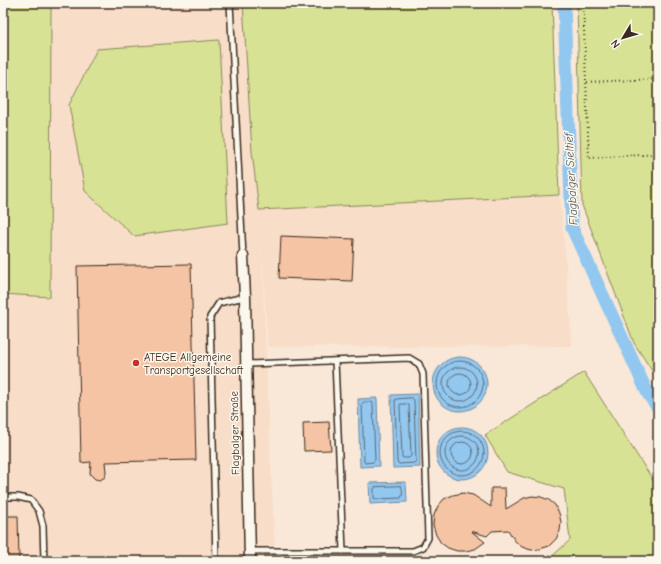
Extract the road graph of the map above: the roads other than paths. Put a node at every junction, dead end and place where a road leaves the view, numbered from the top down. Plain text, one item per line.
1 (230, 3) edge
2 (243, 256) joint
3 (245, 297) junction
4 (335, 361) junction
5 (246, 364) junction
6 (3, 497) edge
7 (343, 551) junction
8 (250, 556) edge
9 (44, 561) edge
10 (216, 561) edge

1 - 2 lane
2 - 3 street, Flagbalger Straße
3 - 5 street, Flagbalger Straße
3 - 10 lane
4 - 5 lane
4 - 7 lane
4 - 7 lane
5 - 8 street, Flagbalger Straße
6 - 9 lane
7 - 8 lane

